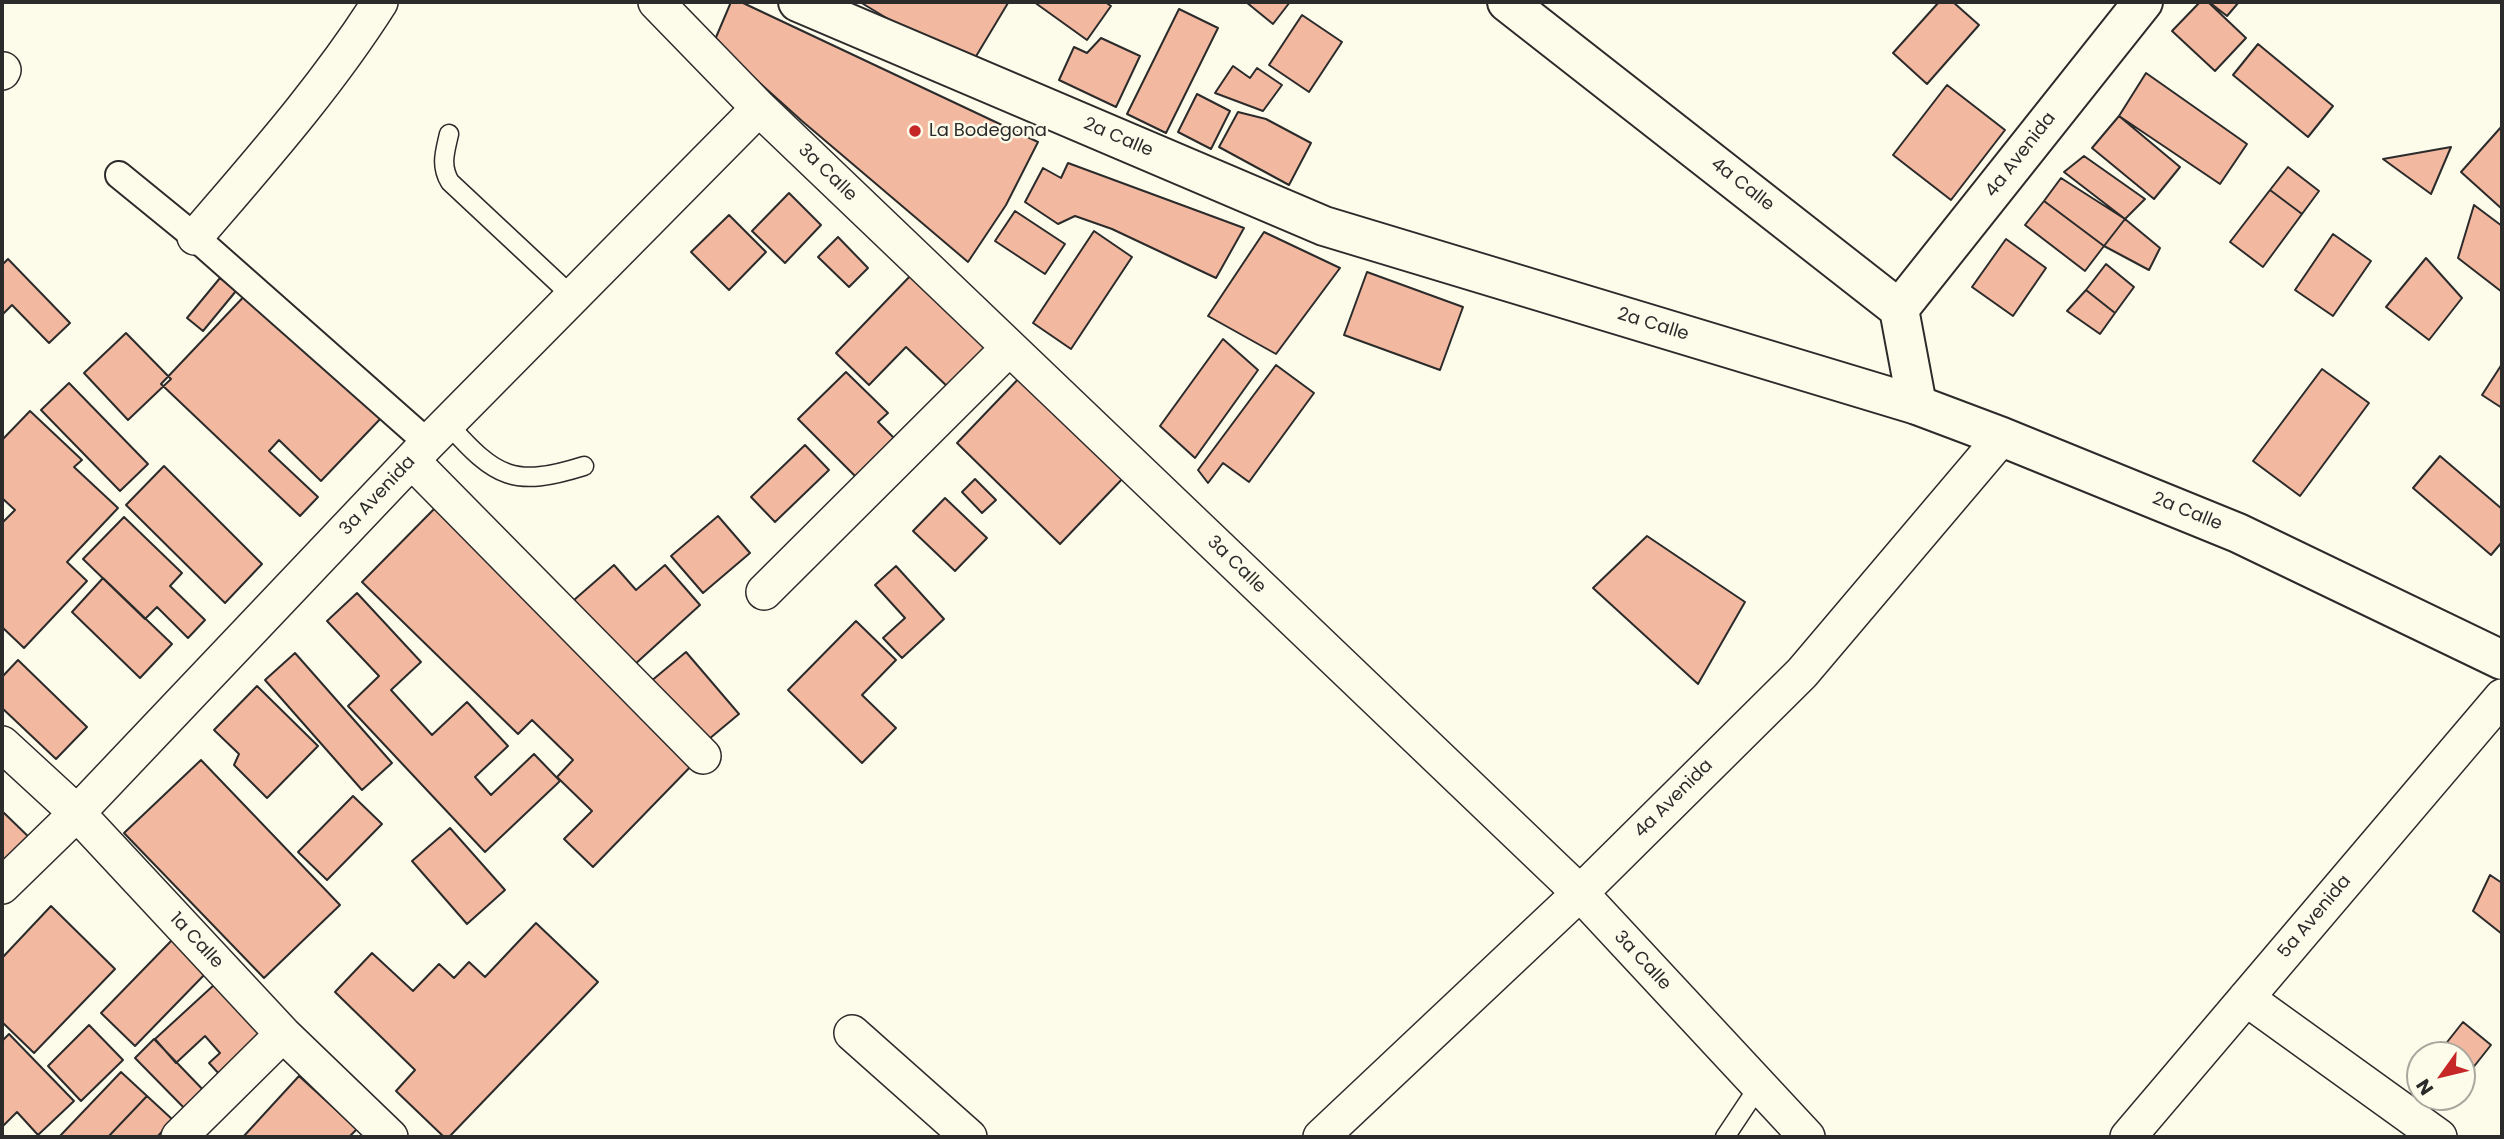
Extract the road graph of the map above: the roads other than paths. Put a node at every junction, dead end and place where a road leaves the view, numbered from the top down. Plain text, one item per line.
1 (380, 2) edge
2 (656, 2) edge
3 (798, 2) edge
4 (1507, 2) edge
5 (2143, 2) edge
6 (759, 108) junction
7 (449, 134) dead end
8 (119, 175) dead end
9 (195, 237) junction
10 (573, 297) junction
11 (1899, 309) junction
12 (1009, 348) junction
13 (1917, 405) junction
14 (2002, 437) junction
15 (429, 443) junction
16 (584, 466) dead end
17 (764, 592) dead end
18 (2502, 660) edge
19 (2502, 697) edge
20 (2, 744) edge
21 (703, 756) dead end
22 (77, 814) junction
23 (2, 886) edge
24 (1580, 893) junction
25 (2246, 998) junction
26 (852, 1033) dead end
27 (283, 1034) junction
28 (1759, 1086) junction
29 (179, 1137) edge
30 (390, 1137) edge
31 (969, 1137) edge
32 (1321, 1137) edge
33 (1725, 1137) edge
34 (1807, 1137) edge
35 (2128, 1137) edge
36 (2439, 1137) edge

1 - 9 street
2 - 6 street, 3a Calle
3 - 13 main road, 2a Calle
4 - 11 main road, 4a Calle
5 - 11 main road, 4a Avenida
6 - 10 street, 3a Avenida
6 - 12 street, 3a Calle
7 - 10 lane
8 - 9 street
9 - 15 street
10 - 15 street, 3a Avenida
11 - 13 main road
12 - 17 street
12 - 24 street, 3a Calle
13 - 14 main road, 2a Calle
14 - 18 main road, 2a Calle
14 - 24 street, 4a Avenida
15 - 16 lane
15 - 21 street
15 - 22 street, 3a Avenida
19 - 25 street, 5a Avenida
20 - 22 street, 1a Calle
22 - 23 street, 3a Avenida
22 - 27 street, 1a Calle
24 - 28 street, 3a Calle
24 - 32 street, 4a Avenida
25 - 35 street, 5a Avenida
25 - 36 street
26 - 31 street
27 - 29 street
27 - 30 street, 1a Calle
28 - 33 lane
28 - 34 street, 3a Calle

